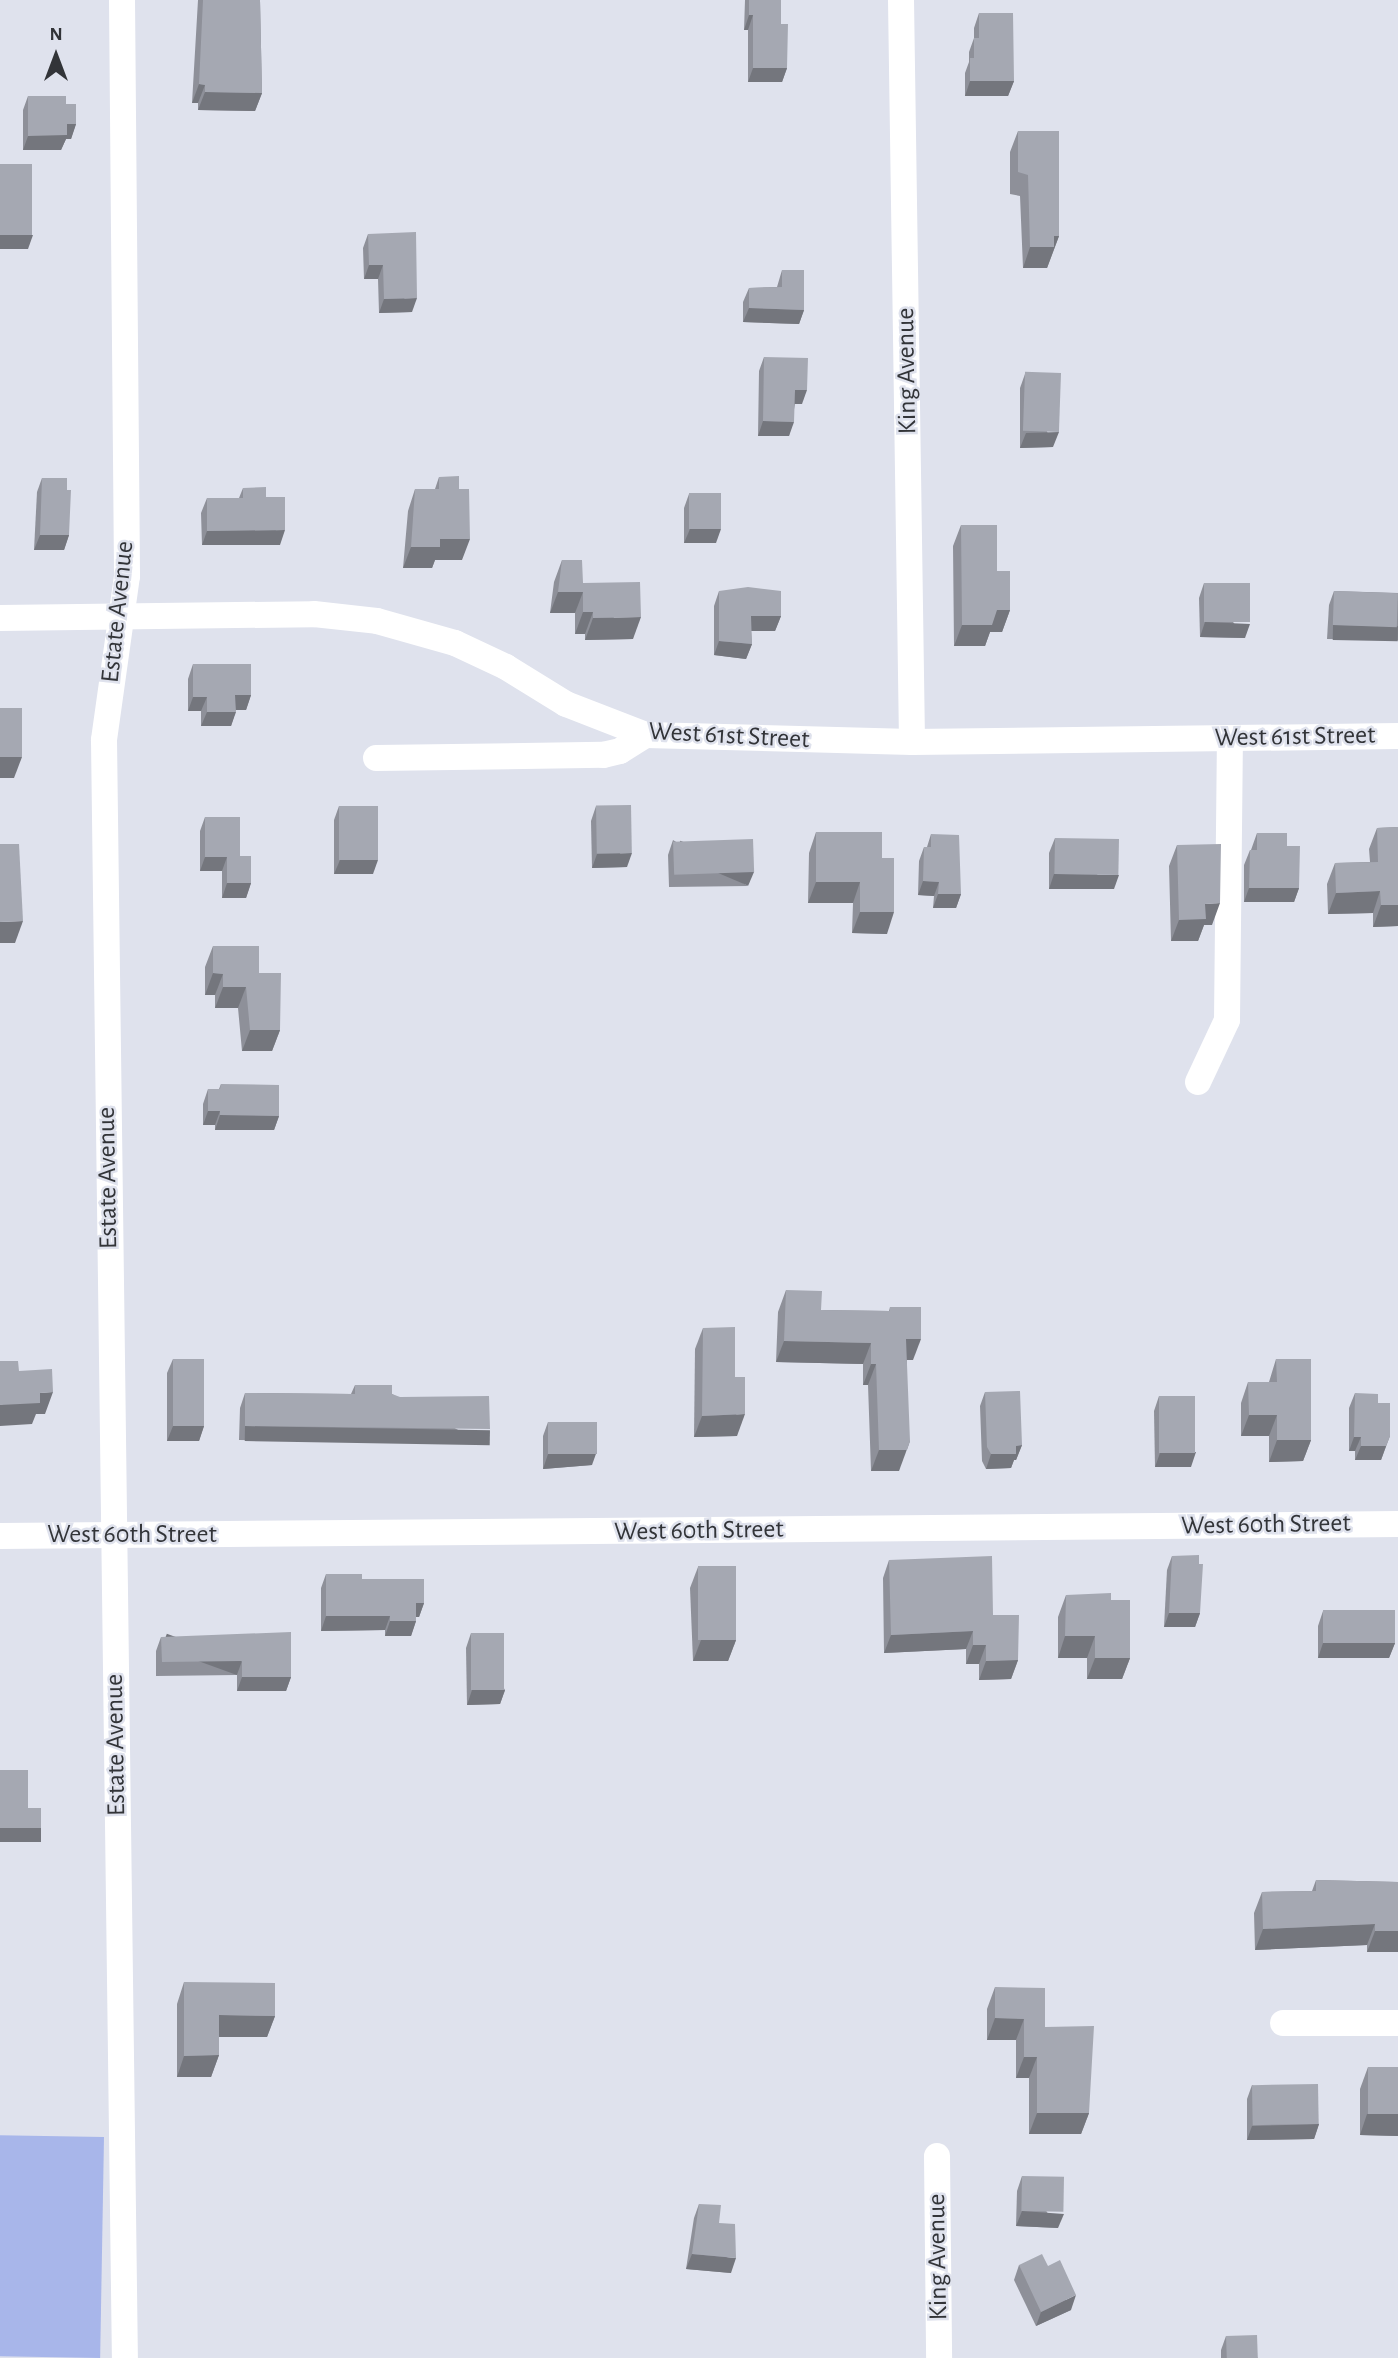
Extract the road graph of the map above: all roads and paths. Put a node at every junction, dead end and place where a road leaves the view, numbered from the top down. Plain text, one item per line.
1 (122, 0) edge
2 (901, 0) edge
3 (121, 617) junction
4 (0, 618) edge
5 (646, 735) junction
6 (1398, 736) edge
7 (1230, 738) junction
8 (912, 742) junction
9 (376, 758) dead end
10 (1198, 1082) dead end
11 (1398, 1524) edge
12 (113, 1535) junction
13 (0, 1536) edge
14 (1283, 2023) dead end
15 (1398, 2023) edge
16 (937, 2156) dead end
17 (125, 2358) edge
18 (939, 2358) edge

1 - 3 street, Estate Avenue
2 - 8 street, King Avenue
3 - 4 street, West 61st Street
3 - 5 street, West 61st Street
3 - 12 street, Estate Avenue
5 - 8 street, West 61st Street
5 - 9 street
6 - 7 street, West 61st Street
7 - 8 street, West 61st Street
7 - 10 street
11 - 12 street, West 60th Street
12 - 13 street, West 60th Street
12 - 17 street, Estate Avenue
14 - 15 street
16 - 18 street, King Avenue

